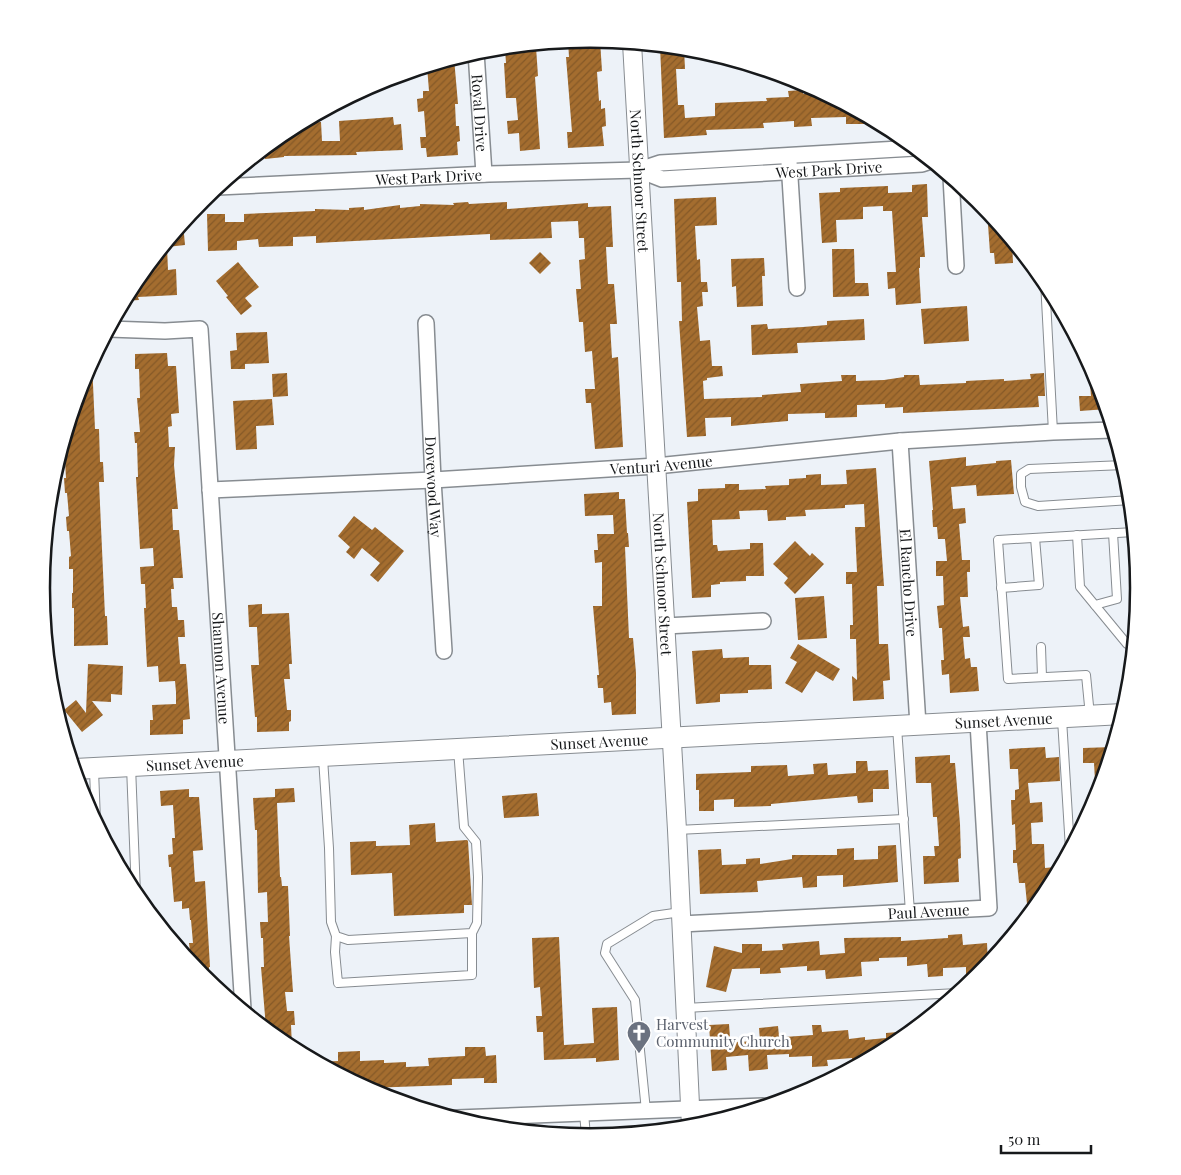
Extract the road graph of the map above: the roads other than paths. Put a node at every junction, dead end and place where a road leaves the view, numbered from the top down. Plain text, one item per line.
1 (632, 50) edge
2 (477, 60) edge
3 (904, 149) edge
4 (789, 155) junction
5 (924, 163) edge
6 (639, 170) junction
7 (790, 172) junction
8 (484, 174) junction
9 (952, 186) edge
10 (228, 188) edge
11 (956, 266) dead end
12 (798, 288) dead end
13 (1046, 298) edge
14 (426, 323) dead end
15 (116, 329) edge
16 (1107, 430) edge
17 (1053, 432) junction
18 (900, 441) junction
19 (1116, 465) edge
20 (656, 466) junction
21 (433, 480) junction
22 (210, 490) junction
23 (1123, 500) edge
24 (1127, 532) edge
25 (1113, 533) junction
26 (1077, 535) junction
27 (1035, 538) junction
28 (1002, 588) junction
29 (1095, 605) junction
30 (763, 621) dead end
31 (665, 626) junction
32 (1127, 643) edge
33 (1041, 648) dead end
34 (444, 651) dead end
35 (1042, 677) junction
36 (1115, 714) edge
37 (1090, 716) junction
38 (1061, 717) junction
39 (978, 722) junction
40 (918, 725) junction
41 (897, 726) junction
42 (672, 738) junction
43 (458, 749) junction
44 (323, 756) junction
45 (226, 761) junction
46 (131, 766) junction
47 (84, 768) edge
48 (87, 781) edge
49 (904, 820) junction
50 (677, 830) junction
51 (1069, 837) edge
52 (135, 877) edge
53 (910, 912) junction
54 (681, 918) junction
55 (472, 933) junction
56 (336, 936) junction
57 (946, 994) edge
58 (242, 1000) edge
59 (685, 1008) junction
60 (646, 1111) junction
61 (584, 1113) junction
62 (691, 1118) edge
63 (500, 1120) edge
64 (585, 1128) edge

1 - 6 street, North Schnoor Street
2 - 8 street, Royal Drive
3 - 4 street, West Park Drive
4 - 6 street, West Park Drive
4 - 7 street
5 - 7 street, West Park Drive
6 - 7 street, West Park Drive
6 - 8 street, West Park Drive
6 - 20 street, North Schnoor Street
7 - 12 street
8 - 10 street, West Park Drive
9 - 11 street
13 - 17 lane
14 - 21 street, Dovewood Way
15 - 22 street, Shannon Avenue
16 - 17 street, Venturi Avenue
17 - 18 street, Venturi Avenue
18 - 20 street, Venturi Avenue
18 - 40 street, El Rancho Drive
19 - 23 lane
20 - 21 street, Venturi Avenue
20 - 31 street, North Schnoor Street
21 - 22 street, Venturi Avenue
21 - 34 street, Dovewood Way
22 - 45 street, Shannon Avenue
24 - 25 lane
25 - 26 lane
25 - 29 lane
26 - 27 lane
26 - 29 lane
27 - 28 lane
27 - 28 lane
28 - 35 lane
29 - 32 lane
30 - 31 street
31 - 42 street, North Schnoor Street
33 - 35 lane
35 - 37 lane
36 - 37 main road, Sunset Avenue
37 - 38 main road, Sunset Avenue
38 - 39 main road, Sunset Avenue
38 - 51 lane
39 - 40 main road, Sunset Avenue
39 - 53 street, Paul Avenue
40 - 41 main road, Sunset Avenue
41 - 42 main road, Sunset Avenue
41 - 49 lane
42 - 43 main road, Sunset Avenue
42 - 50 street, North Schnoor Street
43 - 44 main road, Sunset Avenue
43 - 55 lane
44 - 45 main road, Sunset Avenue
44 - 56 lane
45 - 46 main road, Sunset Avenue
45 - 58 street, Shannon Avenue
46 - 47 main road, Sunset Avenue
46 - 52 lane
47 - 48 lane
49 - 50 lane
49 - 53 lane
50 - 54 street, North Schnoor Street
53 - 54 street, Paul Avenue
54 - 59 street, North Schnoor Street
54 - 60 lane
55 - 56 lane
55 - 56 lane
57 - 59 lane
59 - 62 street, North Schnoor Street
60 - 61 street
60 - 62 street
61 - 63 street
61 - 64 lane

